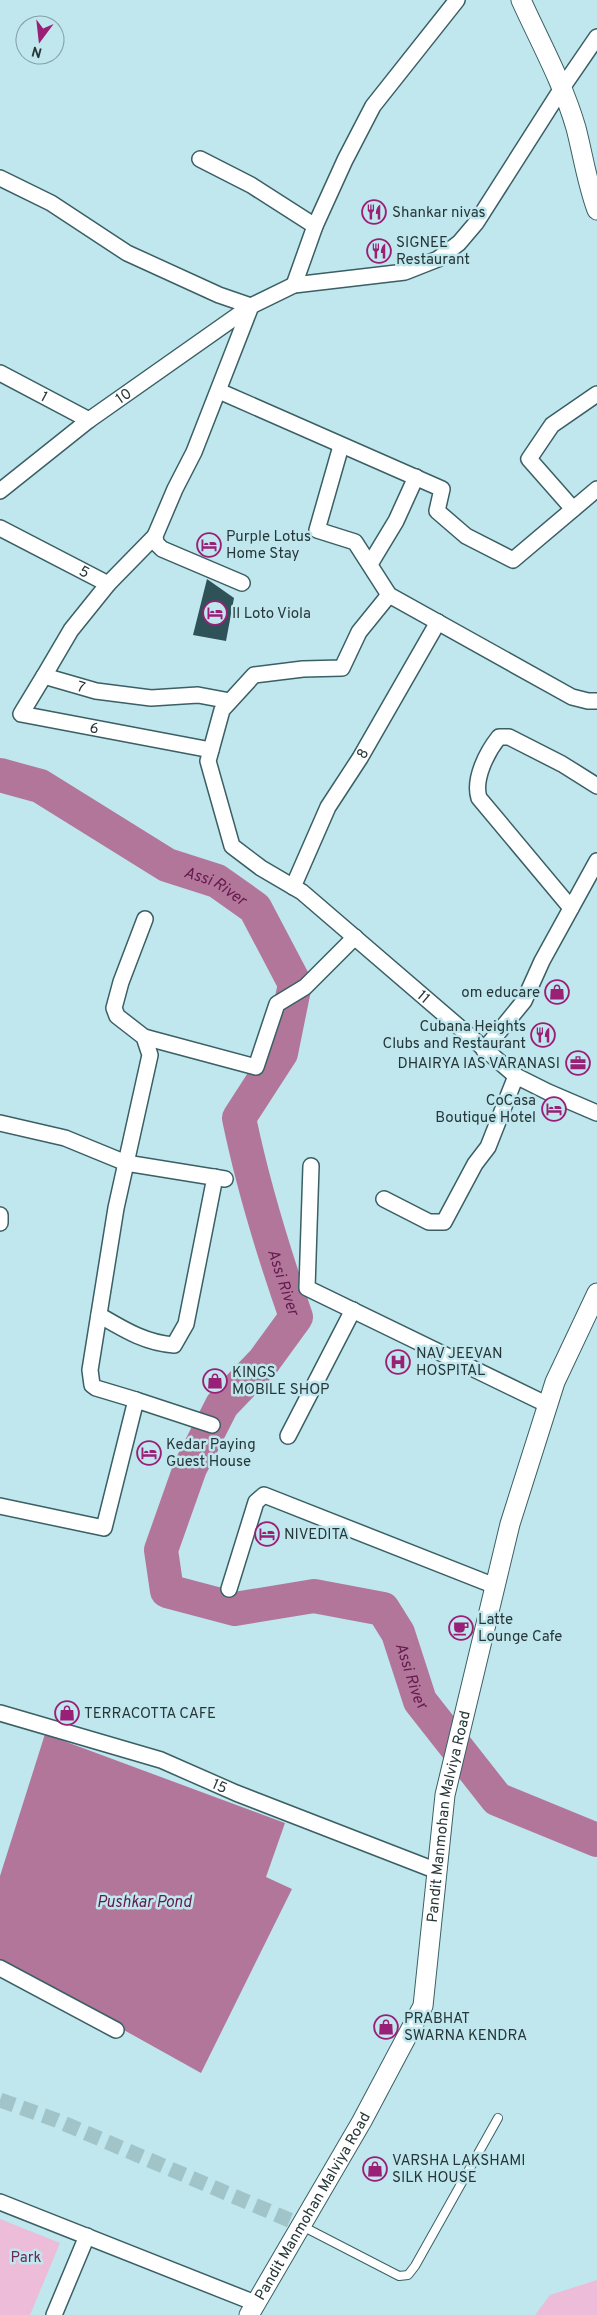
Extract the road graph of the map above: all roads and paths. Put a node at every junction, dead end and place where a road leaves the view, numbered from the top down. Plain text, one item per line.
1 (457, 0) edge
2 (521, 0) edge
3 (597, 37) edge
4 (562, 88) junction
5 (200, 158) dead end
6 (0, 178) edge
7 (597, 210) edge
8 (315, 226) junction
9 (294, 284) junction
10 (251, 306) junction
11 (0, 373) edge
12 (219, 391) junction
13 (597, 394) edge
14 (89, 420) junction
15 (341, 446) junction
16 (416, 477) junction
17 (597, 488) edge
18 (0, 491) edge
19 (572, 509) junction
20 (0, 528) edge
21 (155, 536) junction
22 (370, 564) junction
23 (242, 583) dead end
24 (108, 584) junction
25 (389, 595) junction
26 (438, 622) junction
27 (44, 676) junction
28 (230, 701) junction
29 (597, 701) edge
30 (211, 750) junction
31 (597, 786) edge
32 (597, 861) edge
33 (293, 887) junction
34 (571, 908) junction
35 (145, 919) dead end
36 (355, 938) junction
37 (144, 1037) junction
38 (484, 1050) junction
39 (516, 1076) junction
40 (597, 1113) edge
41 (0, 1123) edge
42 (126, 1163) junction
43 (311, 1166) dead end
44 (384, 1199) dead end
45 (0, 1215) edge
46 (0, 1223) edge
47 (597, 1293) edge
48 (353, 1310) junction
49 (99, 1315) junction
50 (136, 1400) junction
51 (548, 1405) junction
52 (212, 1425) dead end
53 (288, 1436) dead end
54 (0, 1506) edge
55 (495, 1586) junction
56 (229, 1588) dead end
57 (0, 1713) edge
58 (437, 1871) junction
59 (0, 1968) edge
60 (116, 2030) dead end
61 (498, 2118) dead end
62 (0, 2202) edge
63 (301, 2226) junction
64 (87, 2236) junction
65 (252, 2309) edge
66 (54, 2315) edge

1 - 8 street
2 - 4 street
3 - 4 street
4 - 7 street
4 - 9 street
5 - 8 street
6 - 10 street
8 - 9 street
9 - 10 street, 10
10 - 12 street
10 - 14 street, 10
11 - 14 street, 1
12 - 15 street
12 - 21 street
13 - 19 street
14 - 18 street, 10
15 - 16 street
15 - 22 street
16 - 19 street
16 - 22 street
17 - 19 street
20 - 24 street, 5
21 - 23 street
21 - 24 street
22 - 25 street
24 - 27 street
25 - 26 street
25 - 28 street, 11
26 - 29 street
26 - 33 street, 8
27 - 28 street, 7
27 - 30 street, 6
28 - 30 street, 11
30 - 33 street, 11
31 - 34 street
32 - 34 street
33 - 36 street, 11
34 - 38 street
35 - 37 street
36 - 37 street
36 - 38 street, 11
37 - 42 street
38 - 39 street, 11
39 - 40 street, 11
39 - 44 street
41 - 42 street
42 - 49 street
42 - 49 street
43 - 48 street
45 - 46 street
47 - 51 street, Pandit Manmohan Malviya Road
48 - 51 street
48 - 53 street
49 - 50 street
50 - 52 street
50 - 54 street
51 - 55 street, Pandit Manmohan Malviya Road
55 - 56 street
55 - 58 street, Pandit Manmohan Malviya Road
57 - 58 street, 15
58 - 63 street, Pandit Manmohan Malviya Road
59 - 60 street
61 - 63 lane
62 - 64 street
63 - 65 street, Pandit Manmohan Malviya Road
64 - 65 street
64 - 66 street

